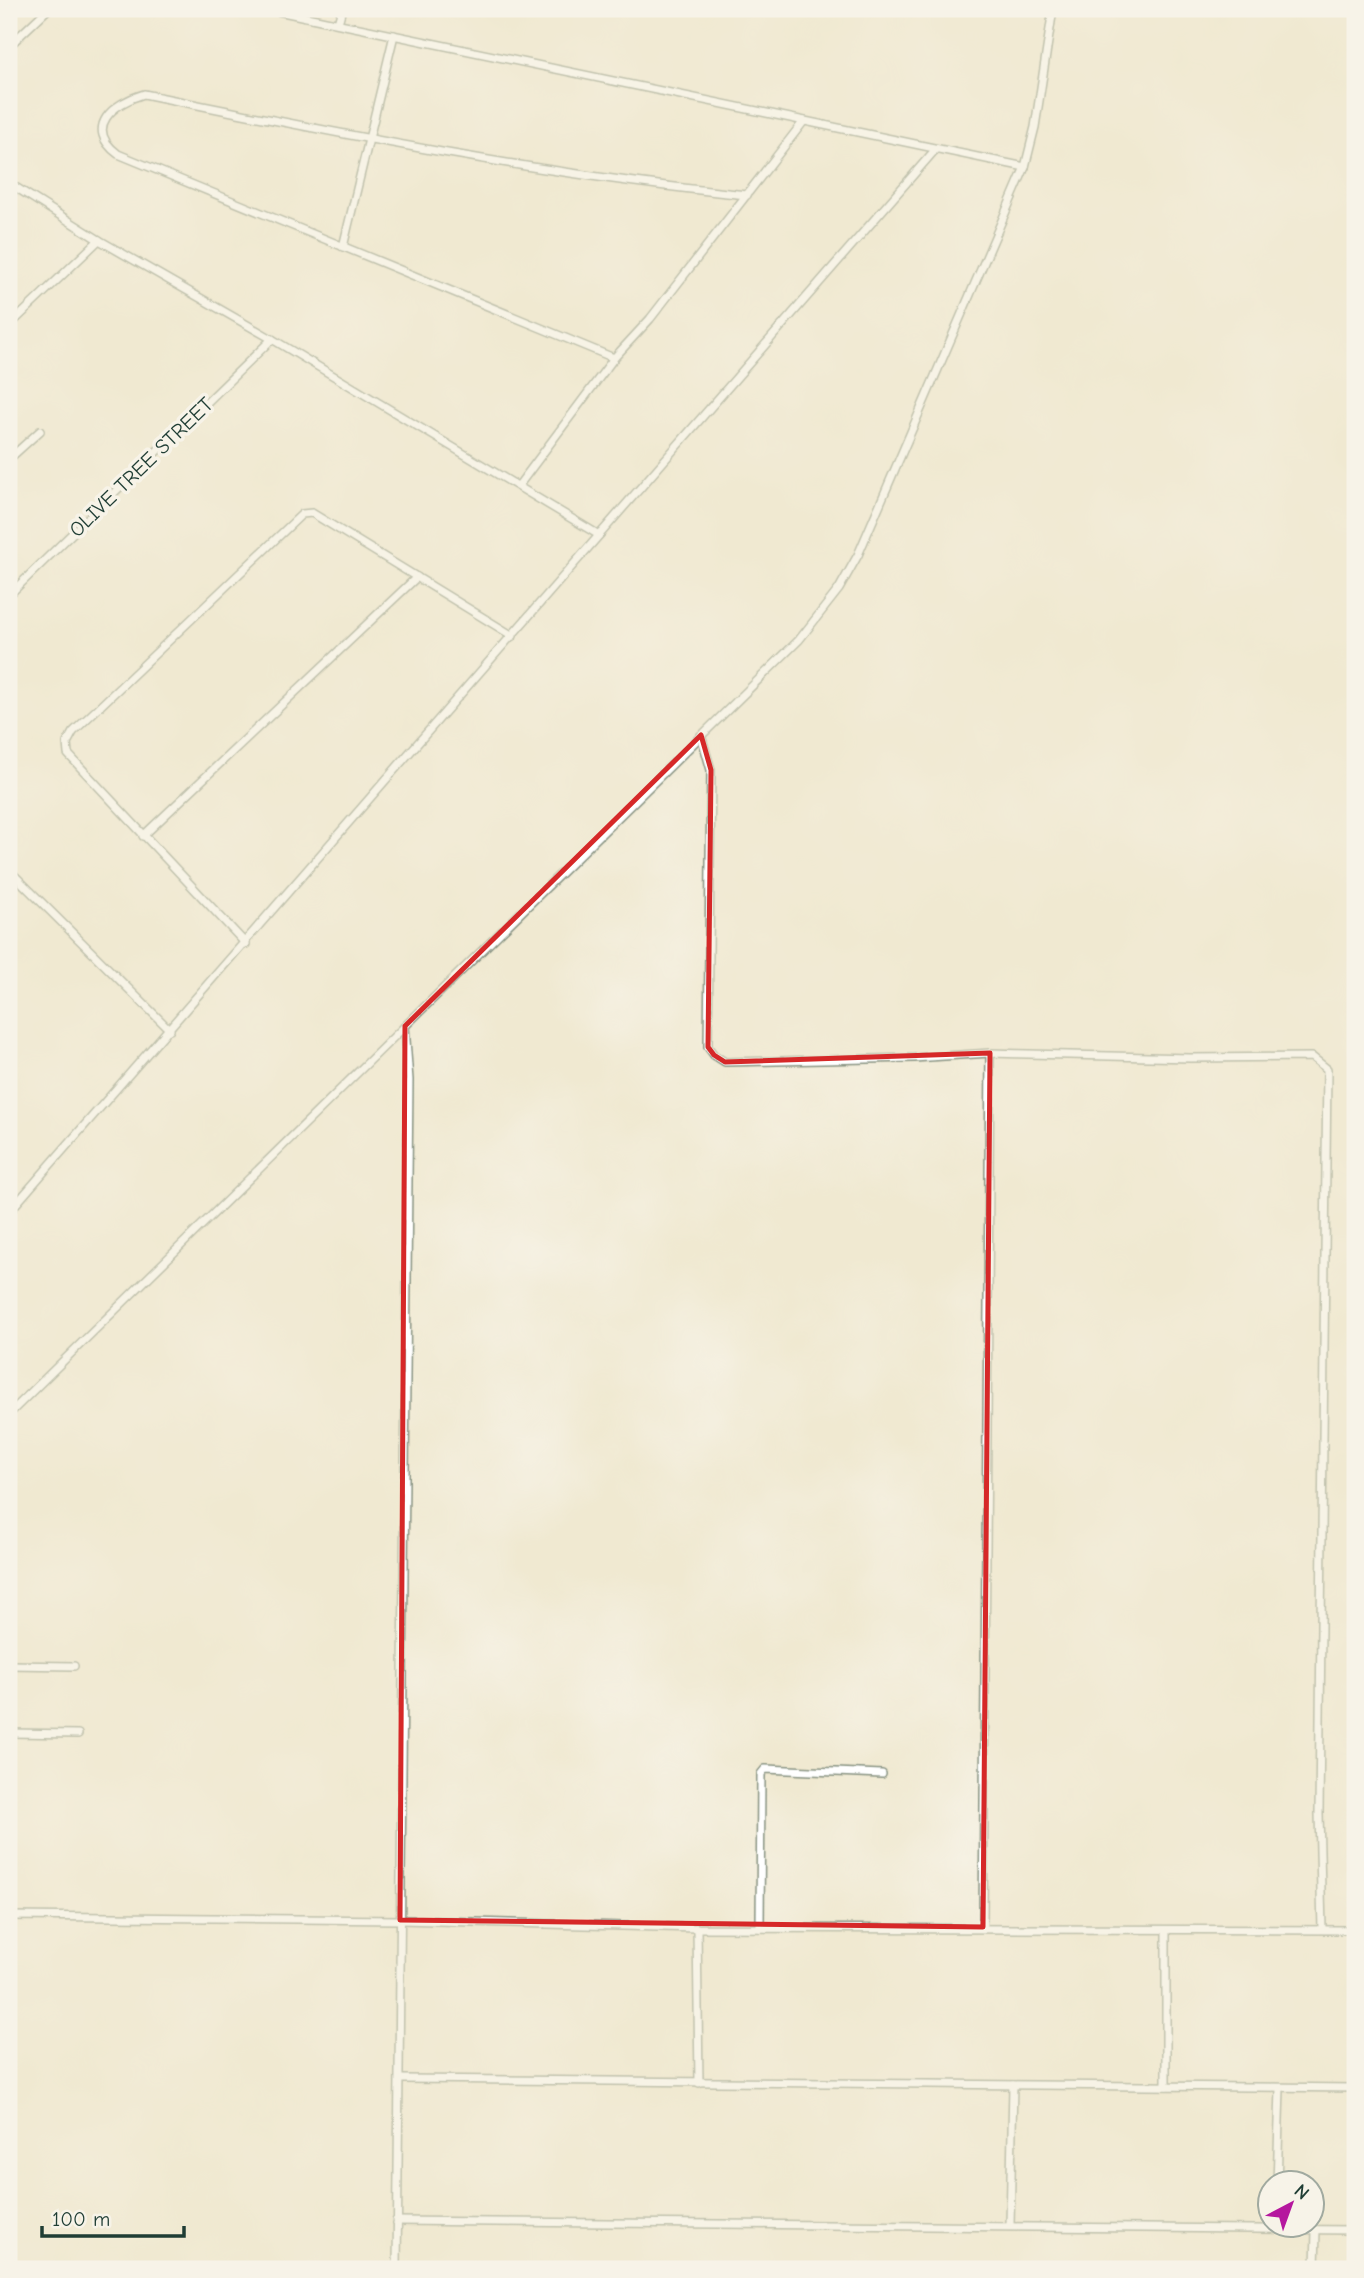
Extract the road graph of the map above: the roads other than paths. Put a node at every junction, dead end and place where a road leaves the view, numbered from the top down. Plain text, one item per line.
1 (48, 9) edge
2 (268, 9) edge
3 (342, 9) edge
4 (1053, 9) edge
5 (338, 23) junction
6 (394, 35) junction
7 (9, 46) edge
8 (804, 121) junction
9 (367, 140) junction
10 (935, 150) junction
11 (1025, 167) junction
12 (10, 185) edge
13 (747, 195) junction
14 (99, 240) junction
15 (343, 247) junction
16 (9, 326) edge
17 (272, 340) junction
18 (614, 358) junction
19 (40, 431) dead end
20 (9, 459) edge
21 (519, 485) junction
22 (599, 535) junction
23 (417, 577) junction
24 (9, 595) edge
25 (513, 636) junction
26 (701, 735) junction
27 (143, 836) junction
28 (9, 870) edge
29 (246, 944) junction
30 (405, 1027) junction
31 (170, 1030) junction
32 (990, 1053) junction
33 (9, 1212) edge
34 (9, 1413) edge
35 (9, 1665) edge
36 (74, 1666) dead end
37 (9, 1733) edge
38 (78, 1734) dead end
39 (882, 1774) dead end
40 (9, 1916) edge
41 (400, 1920) junction
42 (983, 1927) junction
43 (697, 1928) junction
44 (760, 1928) junction
45 (1322, 1929) junction
46 (1355, 1930) edge
47 (1166, 1931) junction
48 (401, 2079) junction
49 (699, 2083) junction
50 (1013, 2085) junction
51 (1166, 2086) junction
52 (1355, 2088) edge
53 (1280, 2089) junction
54 (1278, 2170) edge
55 (396, 2221) junction
56 (1010, 2225) junction
57 (1256, 2228) edge
58 (1326, 2230) edge
59 (1355, 2231) edge
60 (1316, 2240) edge
61 (397, 2269) edge
62 (1315, 2269) edge

1 - 7 street
2 - 5 street
3 - 5 street
4 - 11 street
5 - 6 street
6 - 8 street
6 - 9 street
8 - 10 street
8 - 13 street
9 - 13 street
9 - 15 street
9 - 15 street
10 - 11 street
10 - 22 street
11 - 26 street
12 - 14 street
13 - 18 street
14 - 16 street
14 - 17 street
15 - 18 street
17 - 21 street
17 - 24 street, OLIVE TREE STREET
18 - 21 street
19 - 20 street
21 - 22 street
22 - 25 street
23 - 25 street
23 - 27 street
23 - 27 street
25 - 29 street
26 - 30 street
26 - 32 street
27 - 29 street
28 - 31 street
29 - 31 street
30 - 34 street
30 - 41 street
31 - 33 street
32 - 42 street
32 - 45 street
35 - 36 street
37 - 38 street
39 - 44 street
40 - 41 street
41 - 43 street
41 - 48 street
42 - 44 street
42 - 47 street
43 - 44 street
43 - 49 street
45 - 46 street
45 - 47 street
47 - 51 street
48 - 49 street
48 - 55 street
49 - 50 street
50 - 51 street
50 - 56 street
51 - 53 street
52 - 53 street
53 - 54 street
55 - 56 street
55 - 61 street
56 - 57 street
58 - 59 street
60 - 62 street

